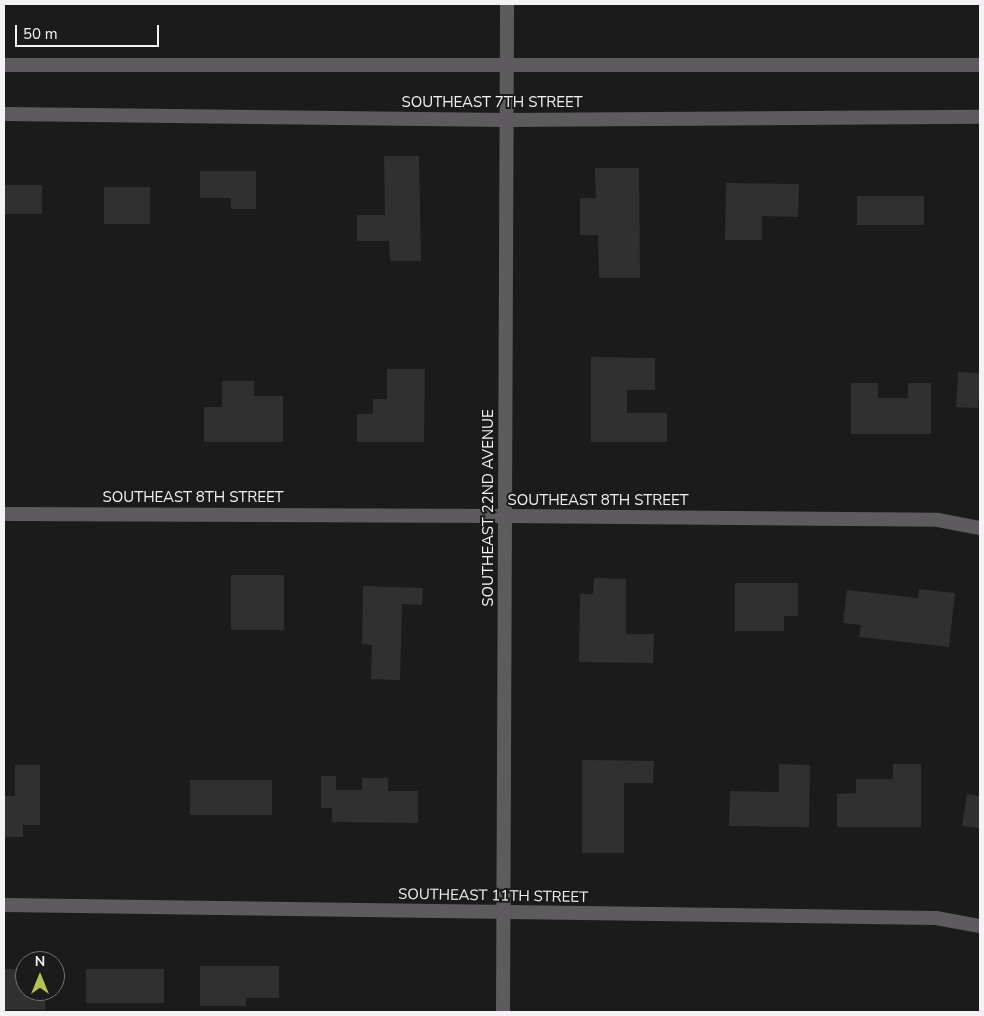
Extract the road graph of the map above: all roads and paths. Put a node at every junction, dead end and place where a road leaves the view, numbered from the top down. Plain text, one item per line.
1 (507, 4) edge
2 (980, 65) edge
3 (4, 66) edge
4 (507, 66) junction
5 (4, 114) edge
6 (980, 117) edge
7 (507, 120) junction
8 (4, 514) edge
9 (505, 516) junction
10 (980, 528) edge
11 (4, 905) edge
12 (504, 913) junction
13 (980, 926) edge
14 (503, 1012) edge

1 - 4 street, SOUTHEAST 22ND AVENUE
2 - 4 street
3 - 4 street
4 - 7 street, SOUTHEAST 22ND AVENUE
5 - 7 street, SOUTHEAST 7TH STREET
6 - 7 street, SOUTHEAST 7TH STREET
7 - 9 street, SOUTHEAST 22ND AVENUE
8 - 9 street, SOUTHEAST 8TH STREET
9 - 10 street, SOUTHEAST 8TH STREET
9 - 12 street, SOUTHEAST 22ND AVENUE
11 - 12 street, SOUTHEAST 11TH STREET
12 - 13 street, SOUTHEAST 11TH STREET
12 - 14 street, SOUTHEAST 22ND AVENUE

